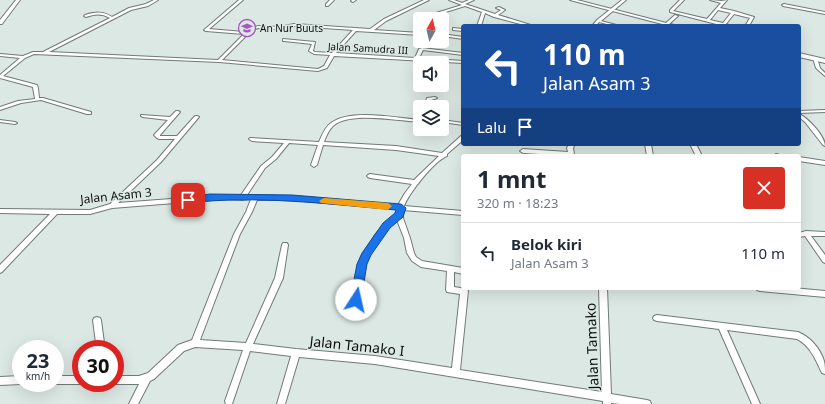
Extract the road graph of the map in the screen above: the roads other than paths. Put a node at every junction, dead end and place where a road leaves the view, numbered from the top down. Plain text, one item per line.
1 (18, 0) edge
2 (156, 0) edge
3 (241, 0) edge
4 (332, 0) edge
5 (427, 0) edge
6 (451, 0) edge
7 (472, 0) edge
8 (572, 0) edge
9 (618, 0) edge
10 (682, 0) edge
11 (712, 0) edge
12 (623, 1) edge
13 (724, 1) edge
14 (327, 5) dead end
15 (464, 5) junction
16 (784, 5) dead end
17 (498, 8) dead end
18 (718, 9) junction
19 (612, 10) junction
20 (443, 12) edge
21 (484, 12) junction
22 (733, 12) junction
23 (825, 14) edge
24 (86, 16) dead end
25 (495, 16) junction
26 (676, 16) dead end
27 (112, 18) junction
28 (598, 21) junction
29 (707, 21) junction
30 (0, 23) edge
31 (480, 24) edge
32 (521, 24) edge
33 (596, 24) edge
34 (612, 24) edge
35 (667, 24) joint
36 (720, 24) edge
37 (725, 24) edge
38 (748, 24) edge
39 (454, 29) dead end
40 (355, 30) junction
41 (461, 30) edge
42 (370, 31) junction
43 (246, 32) junction
44 (413, 34) edge
45 (449, 36) edge
46 (461, 38) edge
47 (284, 40) dead end
48 (44, 53) junction
49 (333, 54) junction
50 (461, 54) edge
51 (0, 55) edge
52 (801, 55) edge
53 (418, 56) edge
54 (24, 57) junction
55 (413, 58) edge
56 (815, 58) junction
57 (219, 61) junction
58 (449, 61) edge
59 (825, 61) edge
60 (461, 62) edge
61 (825, 75) edge
62 (0, 77) edge
63 (435, 98) dead end
64 (37, 99) junction
65 (429, 100) edge
66 (0, 109) edge
67 (825, 111) edge
68 (178, 112) dead end
69 (801, 112) edge
70 (89, 113) dead end
71 (143, 116) dead end
72 (801, 116) edge
73 (197, 117) dead end
74 (171, 119) junction
75 (0, 121) edge
76 (413, 121) edge
77 (449, 122) edge
78 (15, 123) dead end
79 (461, 124) edge
80 (179, 138) junction
81 (252, 140) dead end
82 (461, 140) edge
83 (288, 142) junction
84 (322, 144) junction
85 (825, 144) edge
86 (523, 151) dead end
87 (560, 154) edge
88 (445, 155) junction
89 (801, 158) edge
90 (825, 163) edge
91 (314, 165) dead end
92 (370, 176) dead end
93 (414, 182) junction
94 (242, 198) junction
95 (254, 198) junction
96 (112, 206) junction
97 (0, 211) edge
98 (56, 211) junction
99 (400, 211) junction
100 (461, 213) edge
101 (802, 234) edge
102 (825, 234) edge
103 (285, 245) dead end
104 (825, 260) edge
105 (451, 269) junction
106 (0, 270) edge
107 (461, 271) edge
108 (603, 290) edge
109 (782, 290) edge
110 (825, 294) edge
111 (356, 300) dead end
112 (657, 318) dead end
113 (98, 320) dead end
114 (721, 326) junction
115 (100, 340) edge
116 (195, 343) junction
117 (248, 346) junction
118 (296, 353) junction
119 (825, 370) edge
120 (456, 372) junction
121 (146, 377) junction
122 (12, 380) edge
123 (124, 380) edge
124 (0, 381) edge
125 (606, 400) edge
126 (229, 401) dead end
127 (133, 404) edge
128 (280, 404) edge
129 (647, 404) edge
130 (756, 404) edge

1 - 30 street
2 - 27 street
3 - 43 street
4 - 14 street
5 - 42 street, Jalan Samudra III
6 - 15 street
7 - 15 street
8 - 19 street
9 - 12 street
10 - 29 street
11 - 13 street
12 - 19 street
13 - 18 street
15 - 20 street
15 - 21 street
16 - 23 street
17 - 25 street
18 - 22 street
18 - 29 street
19 - 28 street
19 - 35 street
21 - 25 street
21 - 31 street
22 - 37 street
22 - 38 street
24 - 27 street
25 - 32 street
26 - 35 street
27 - 48 street
28 - 33 street
28 - 34 street
29 - 36 street
39 - 41 street
40 - 42 street
40 - 43 street
40 - 49 street
42 - 44 street
43 - 57 street
45 - 46 street
47 - 49 street, Jalan Samudra III
48 - 54 street
48 - 57 street
49 - 55 street, Jalan Samudra III
49 - 57 street
50 - 53 street
51 - 54 street
52 - 56 street
54 - 62 street
56 - 59 street
56 - 61 street
58 - 60 street, Jalan Samudra III
62 - 64 street
63 - 65 street
64 - 66 street
64 - 70 street
67 - 69 street
68 - 74 street
71 - 74 street
72 - 85 street
73 - 80 street
74 - 80 street
75 - 78 street
76 - 84 street
77 - 79 street
80 - 96 street
81 - 83 street
82 - 88 street
83 - 84 street
83 - 94 street
84 - 88 street
84 - 91 street
86 - 87 street
88 - 93 street
89 - 90 street
92 - 93 street
93 - 99 street
94 - 95 street, Jalan Asam 3
94 - 96 street, Jalan Asam 3
95 - 99 street, Jalan Asam 3
95 - 116 street
96 - 98 street, Jalan Asam 3
97 - 98 street, Jalan Asam 3
98 - 106 street
99 - 100 street, Jalan Asam 3
99 - 105 street
99 - 111 street
101 - 102 street
101 - 104 street
103 - 117 street
105 - 107 street
105 - 120 street
108 - 125 street, Jalan Tamako
109 - 110 street
112 - 114 street
113 - 115 street
114 - 119 street
114 - 130 street
116 - 117 street, Jalan Tamako I
116 - 121 street
117 - 118 street, Jalan Tamako I
117 - 126 street
118 - 120 street, Jalan Tamako I
118 - 128 street
120 - 125 street, Jalan Tamako I
121 - 123 street
121 - 127 street
122 - 124 street
125 - 129 street, Jalan Tamako I

